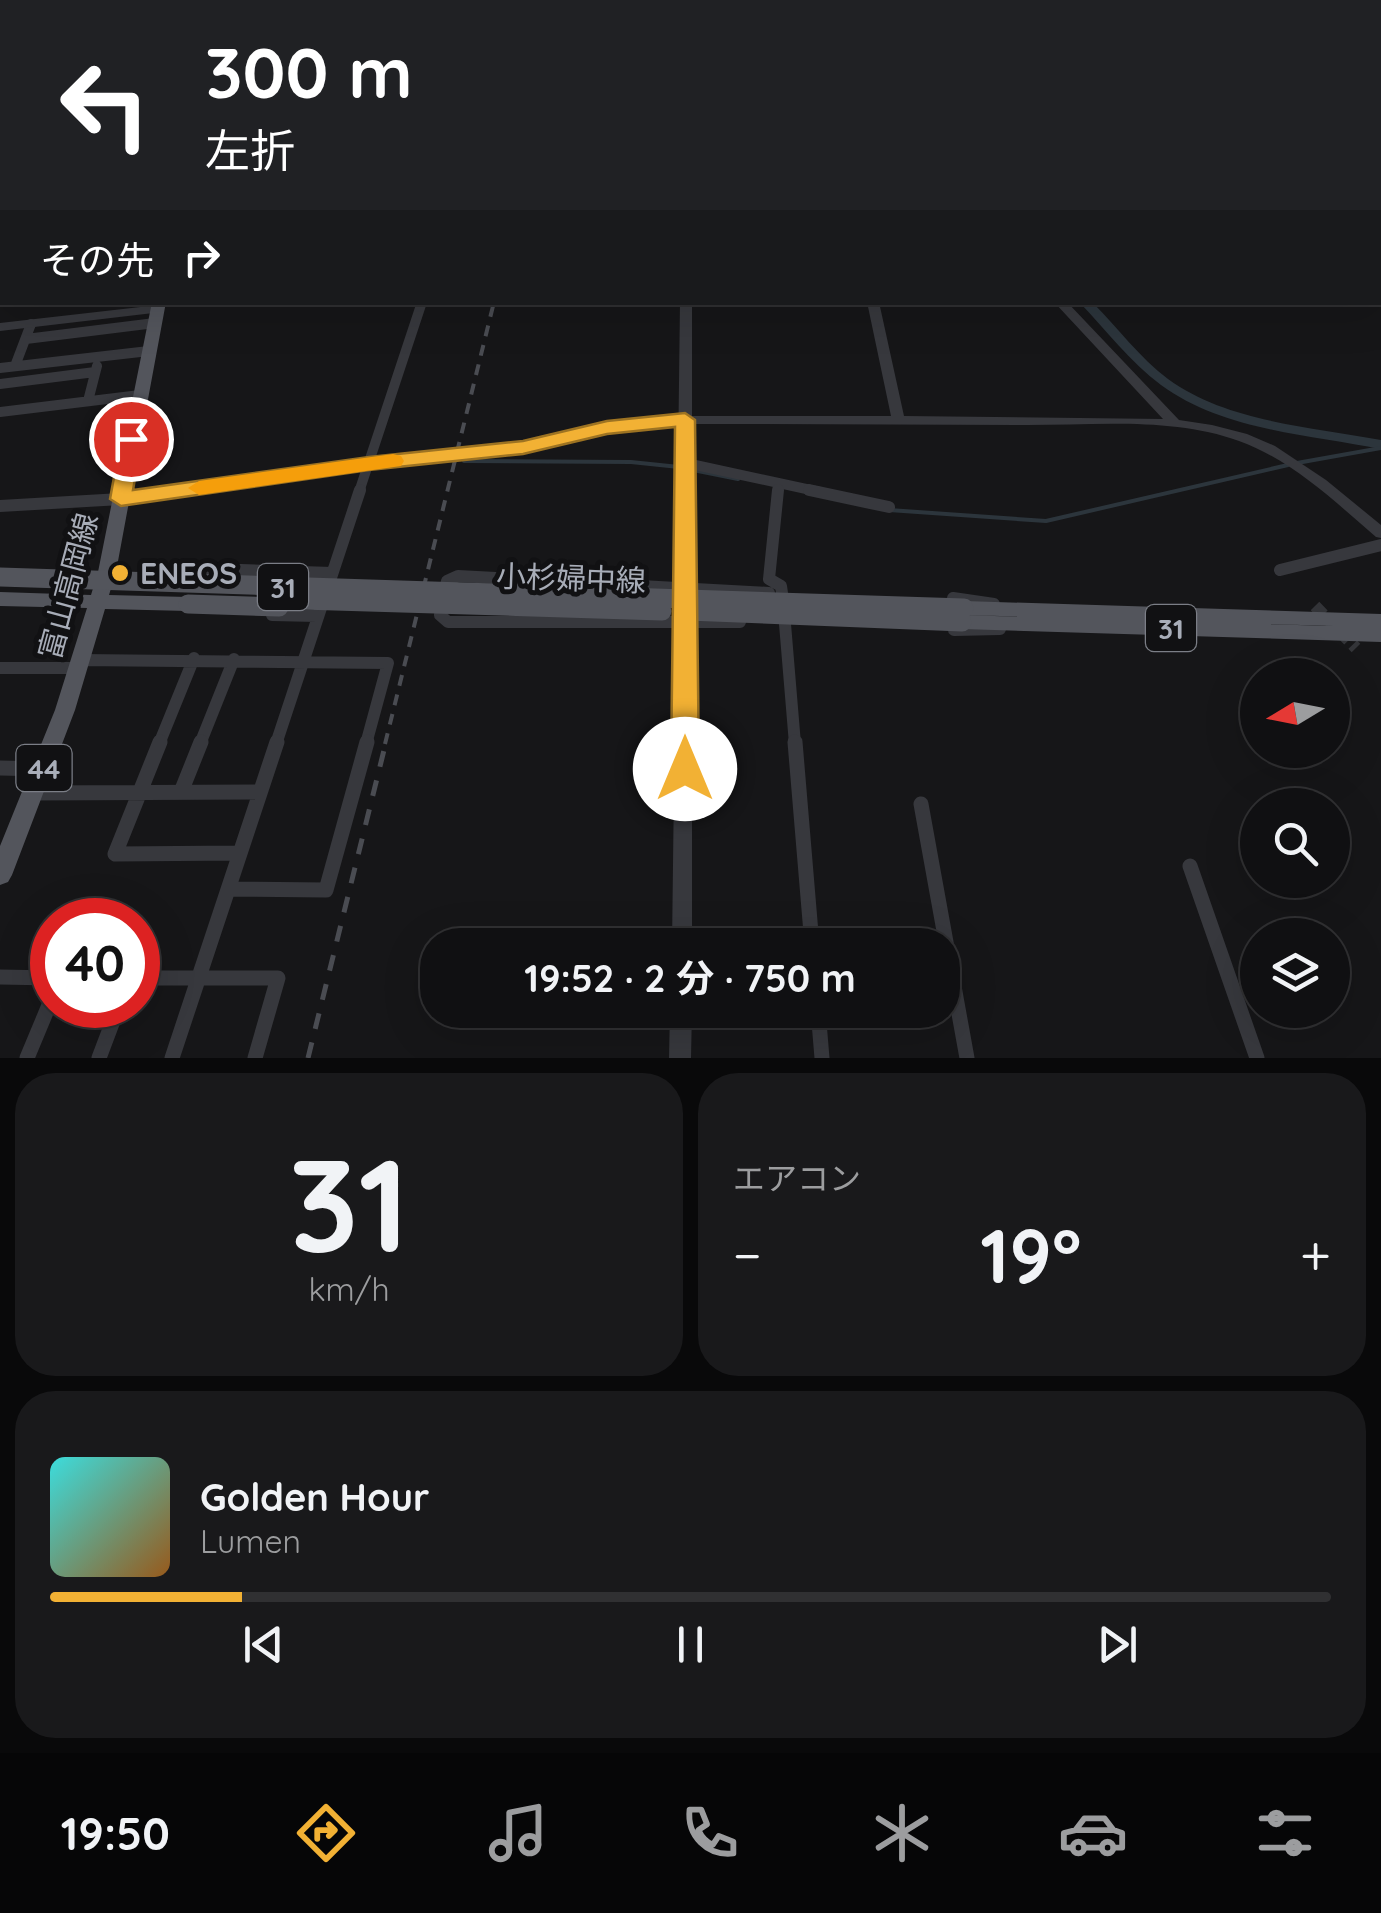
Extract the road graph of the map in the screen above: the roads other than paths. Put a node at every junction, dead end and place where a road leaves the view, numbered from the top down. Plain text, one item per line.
1 (421, 305) edge
2 (686, 305) edge
3 (874, 305) edge
4 (1063, 305) edge
5 (157, 312) edge
6 (32, 324) junction
7 (0, 327) edge
8 (26, 339) junction
9 (150, 351) junction
10 (100, 355) junction
11 (15, 366) junction
12 (0, 368) edge
13 (96, 372) junction
14 (0, 384) edge
15 (140, 395) junction
16 (88, 401) junction
17 (0, 412) edge
18 (685, 420) junction
19 (898, 420) junction
20 (1174, 422) junction
21 (686, 463) junction
22 (369, 464) junction
23 (779, 483) junction
24 (121, 499) junction
25 (0, 506) edge
26 (888, 507) dead end
27 (1381, 534) edge
28 (1381, 544) edge
29 (0, 569) edge
30 (1280, 570) dead end
31 (107, 572) junction
32 (332, 573) junction
33 (158, 574) junction
34 (0, 577) edge
35 (685, 586) junction
36 (0, 589) edge
37 (782, 593) junction
38 (0, 599) edge
39 (565, 602) junction
40 (96, 603) junction
41 (178, 604) junction
42 (317, 616) junction
43 (1030, 618) junction
44 (685, 620) junction
45 (1381, 621) edge
46 (785, 624) junction
47 (1381, 635) edge
48 (194, 658) junction
49 (234, 659) junction
50 (303, 660) junction
51 (78, 664) junction
52 (0, 668) edge
53 (0, 768) edge
54 (44, 768) junction
55 (181, 792) junction
56 (260, 792) junction
57 (34, 793) junction
58 (140, 794) junction
59 (920, 804) dead end
60 (239, 853) junction
61 (1190, 866) dead end
62 (0, 874) edge
63 (230, 888) junction
64 (682, 928) edge
65 (811, 928) edge
66 (0, 977) edge
67 (30, 978) edge
68 (160, 978) edge
69 (198, 978) junction
70 (39, 1028) edge
71 (110, 1028) edge
72 (681, 1028) edge
73 (820, 1028) edge
74 (26, 1058) edge
75 (99, 1058) edge
76 (172, 1058) edge
77 (255, 1058) edge
78 (680, 1058) edge
79 (822, 1058) edge
80 (967, 1058) edge
81 (1257, 1058) edge

1 - 22 street
2 - 18 street
3 - 19 street
4 - 20 street
5 - 6 street
5 - 8 street
5 - 9 main road, 富山高岡線 / 44
6 - 7 street
6 - 8 street
8 - 11 street
9 - 10 street
9 - 15 main road, 富山高岡線 / 44
10 - 11 street
10 - 13 street
11 - 12 street
13 - 14 street
13 - 16 street
15 - 16 street
15 - 24 main road, 富山高岡線 / 44
16 - 17 street
18 - 19 street
18 - 21 street
18 - 22 street
19 - 20 street
20 - 27 street
21 - 23 street
21 - 35 street
22 - 24 street
22 - 32 street
23 - 26 street
23 - 37 street
24 - 25 street
24 - 31 main road, 富山高岡線 / 44
28 - 30 street
29 - 31 main road, 31
31 - 33 main road, 31
31 - 40 main road, 富山高岡線 / 44
32 - 33 street
32 - 42 street
33 - 39 main road, 31, bridge
34 - 39 main road, 小杉婦中線 / 31, bridge
35 - 37 street
35 - 44 street
35 - 44 street
36 - 39 main road, 小杉婦中線 / 31, bridge
37 - 43 street
38 - 40 main road, 31
39 - 41 main road, 31, bridge
39 - 43 main road, 小杉婦中線 / 31, bridge
40 - 41 main road, 31
40 - 51 main road, 富山高岡線 / 44
41 - 42 street
42 - 50 street
43 - 45 main road, 小杉婦中線 / 31
43 - 46 street
43 - 47 main road, 小杉婦中線 / 31
44 - 46 street
44 - 64 street
46 - 65 street
48 - 49 street
48 - 51 street
48 - 58 street
49 - 50 street
49 - 55 street
50 - 56 street
50 - 63 street
51 - 52 street
51 - 54 main road, 富山高岡線 / 44
53 - 54 street
54 - 57 main road, 富山高岡線 / 44
55 - 56 street
55 - 58 street
56 - 60 street
57 - 58 street
57 - 62 main road, 富山高岡線 / 44
58 - 60 street
59 - 80 street
60 - 63 street
61 - 81 street
63 - 69 street
66 - 67 street
68 - 69 street
69 - 76 street
69 - 77 street
70 - 74 street
71 - 75 street
72 - 78 street
73 - 79 street

